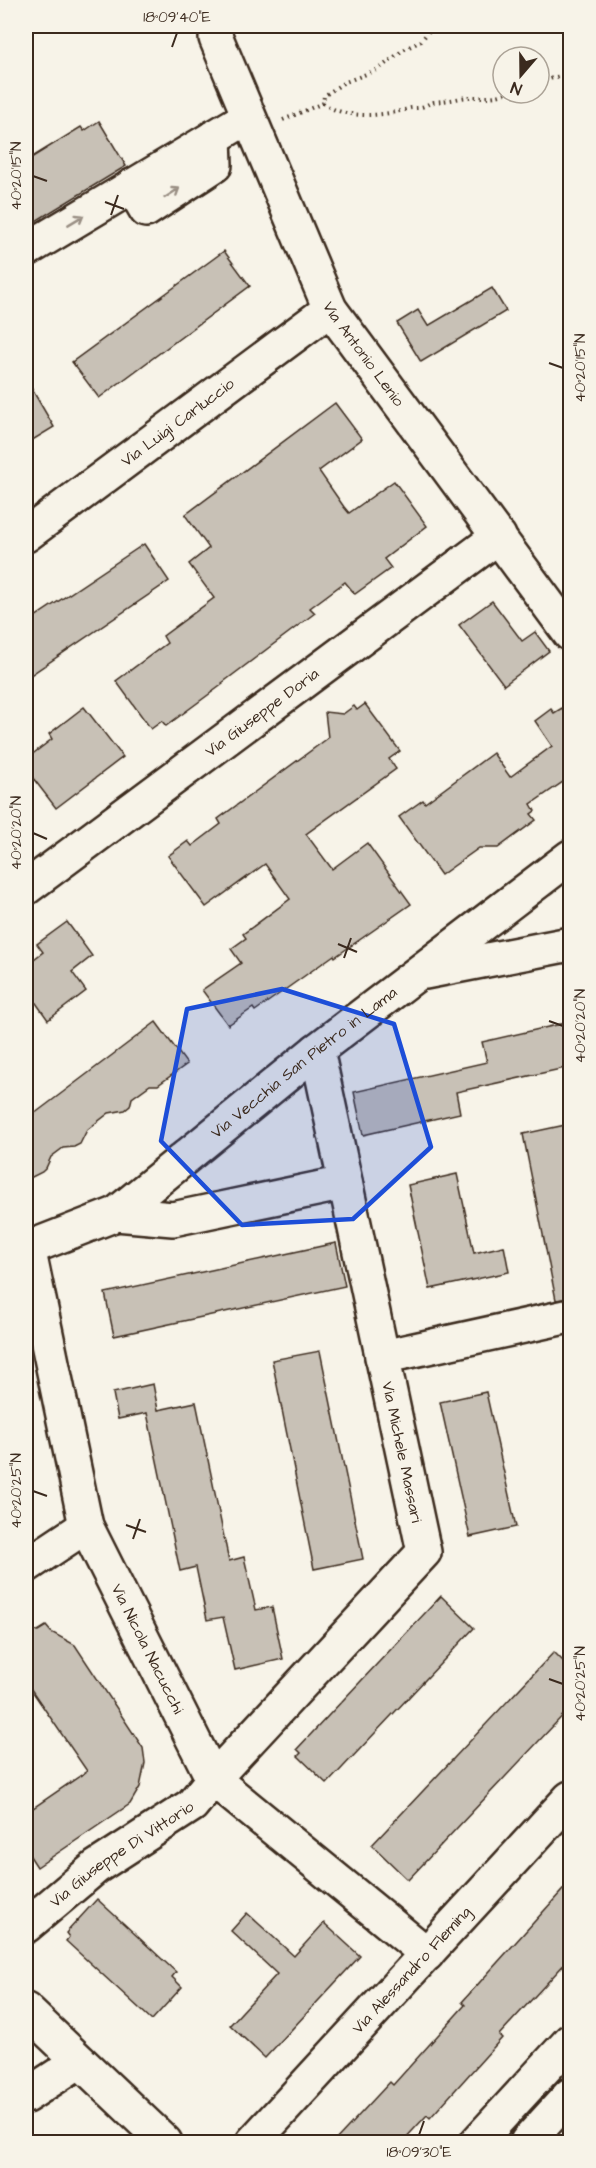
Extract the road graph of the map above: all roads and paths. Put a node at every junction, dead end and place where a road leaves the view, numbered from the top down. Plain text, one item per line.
1 (433, 26) edge
2 (216, 38) dead end
3 (570, 73) edge
4 (551, 79) edge
5 (491, 98) edge
6 (323, 104) junction
7 (251, 124) junction
8 (26, 250) edge
9 (330, 309) junction
10 (26, 535) edge
11 (499, 536) junction
12 (570, 634) edge
13 (570, 857) edge
14 (26, 888) edge
15 (570, 944) edge
16 (418, 973) junction
17 (317, 1050) junction
18 (345, 1183) junction
19 (116, 1214) junction
20 (26, 1247) edge
21 (570, 1316) edge
22 (382, 1356) junction
23 (86, 1526) junction
24 (26, 1566) edge
25 (213, 1779) junction
26 (570, 1798) edge
27 (26, 1926) edge
28 (427, 1954) junction
29 (26, 2010) edge
30 (570, 2042) edge
31 (78, 2062) junction
32 (570, 2095) edge
33 (26, 2096) edge
34 (165, 2142) edge
35 (253, 2142) edge
36 (477, 2142) edge
37 (527, 2142) edge

1 - 6 path
2 - 7 street, Via Antonio Lenio
3 - 4 path
5 - 6 path
6 - 7 path
8 -> 7 street
7 - 9 street, Via Antonio Lenio
9 - 10 street, Via Luigi Carluccio
9 - 11 street, Via Antonio Lenio
11 - 12 street, Via Antonio Lenio
11 - 14 street, Via Giuseppe Doria
13 - 16 street, Via Vecchia San Pietro in Lama
15 - 16 street
16 - 17 street, Via Vecchia San Pietro in Lama
17 - 18 street, Via Michele Massari
17 - 19 street, Via Vecchia San Pietro in Lama
18 - 19 street
18 - 22 street, Via Michele Massari
19 - 20 street, Via Vecchia San Pietro in Lama
20 - 23 street, Via Nicola Nacucchi
21 - 22 street
22 - 25 street, Via Michele Massari
23 - 24 street
23 - 25 street, Via Nicola Nacucchi
25 - 27 street, Via Giuseppe Di Vittorio
25 - 28 street, Via Nicola Nacucchi
26 - 28 street, Via Alessandro Fleming
28 - 35 street, Via Alessandro Fleming
29 - 31 street
30 - 36 street
31 - 33 street
31 - 34 street
32 - 37 street

